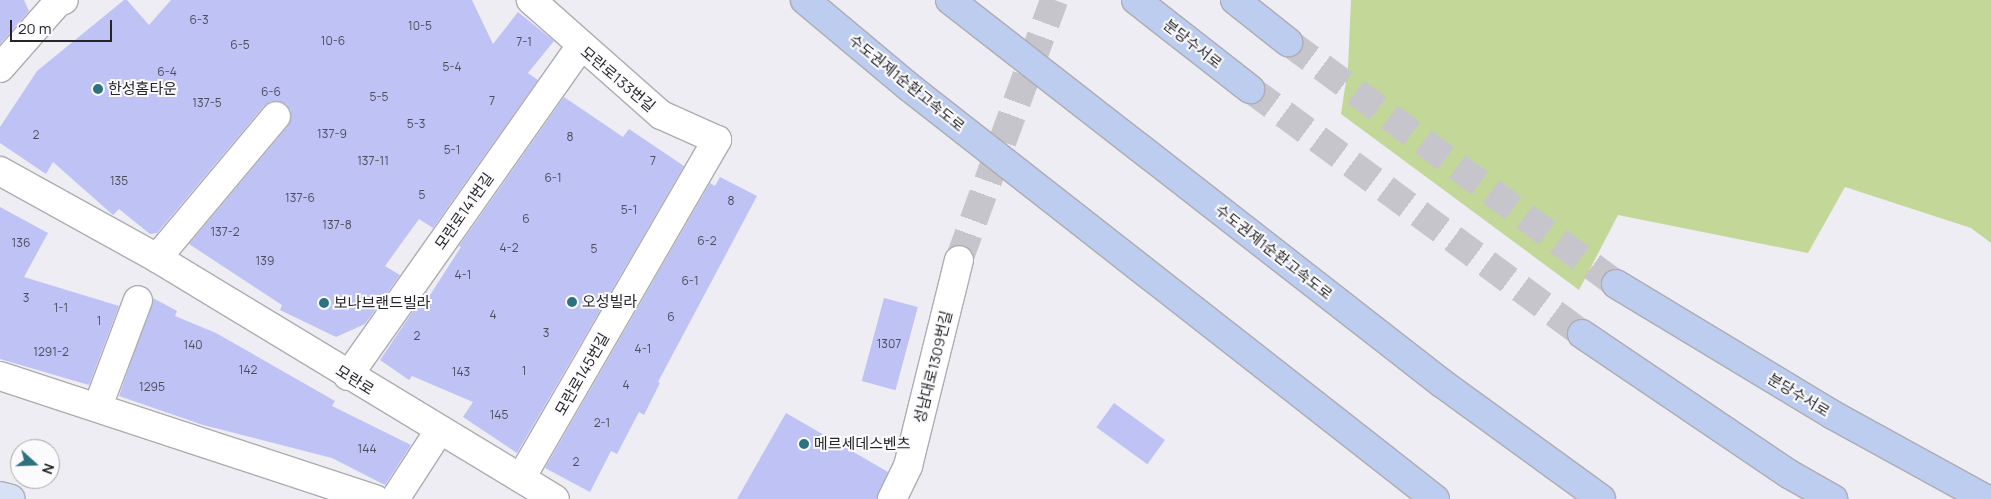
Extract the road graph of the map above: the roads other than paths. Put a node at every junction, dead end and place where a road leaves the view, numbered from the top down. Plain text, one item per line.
1 (64, 0) edge
2 (531, 0) edge
3 (805, 0) edge
4 (950, 0) edge
5 (1136, 0) edge
6 (1235, 0) edge
7 (1288, 42) tunnel mouth
8 (580, 47) junction
9 (0, 68) edge
10 (1250, 89) tunnel mouth
11 (276, 116) dead end
12 (718, 140) joint
13 (0, 171) edge
14 (157, 258) junction
15 (959, 260) tunnel mouth
16 (1616, 284) tunnel mouth
17 (138, 300) dead end
18 (1582, 334) tunnel mouth
19 (0, 376) edge
20 (348, 376) junction
21 (98, 406) junction
22 (439, 431) junction
23 (521, 478) junction
24 (0, 496) edge
25 (11, 499) edge
26 (375, 499) edge
27 (395, 499) edge
28 (555, 499) edge
29 (892, 499) edge
30 (1435, 499) edge
31 (1601, 499) edge
32 (1833, 499) edge
33 (1986, 499) edge

1 - 9 street
2 - 8 street, 모란로133번길
3 - 30 highway, 수도권제1순환고속도로
4 - 31 highway, 수도권제1순환고속도로
5 - 10 highway, 분당수서로
6 - 7 highway
8 - 12 street, 모란로133번길
8 - 20 street, 모란로141번길
11 - 14 street
12 - 23 street, 모란로145번길
13 - 14 street, 모란로
14 - 20 street, 모란로
15 - 29 street, 성남대로1309번길
16 - 33 highway, 분당수서로
17 - 21 street
18 - 32 highway
19 - 21 street
20 - 22 street, 모란로
21 - 26 street
22 - 23 street, 모란로
22 - 27 street
23 - 28 street, 모란로
24 - 25 main road

